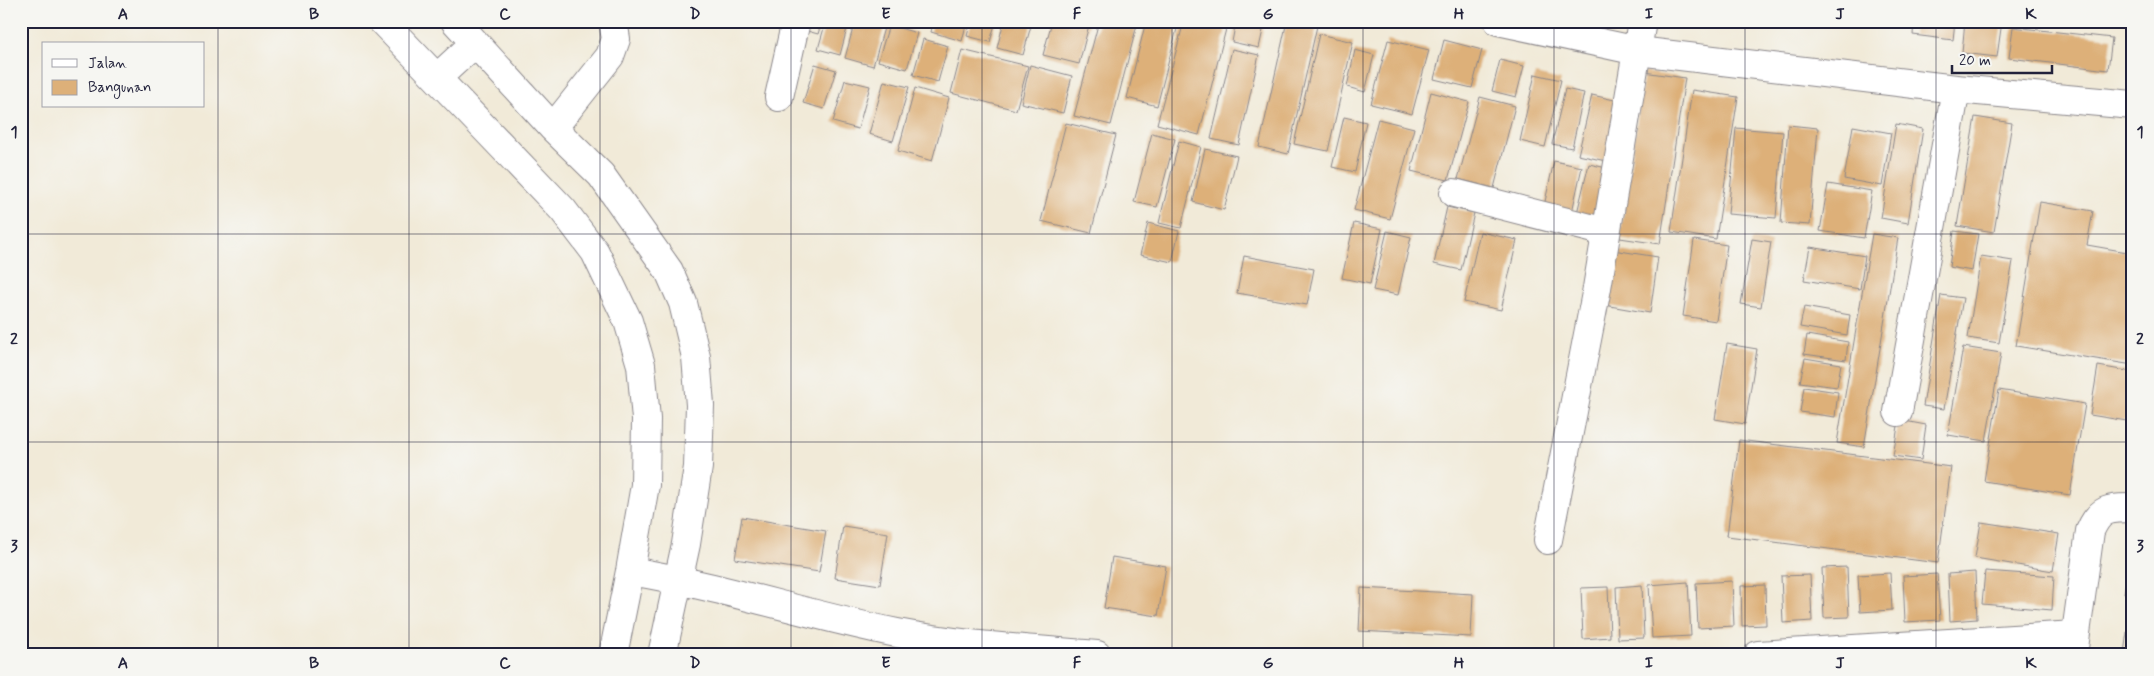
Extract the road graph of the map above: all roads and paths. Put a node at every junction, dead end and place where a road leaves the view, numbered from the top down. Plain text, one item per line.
1 (382, 21) edge
2 (455, 21) edge
3 (613, 21) edge
4 (796, 21) edge
5 (1498, 21) edge
6 (1642, 21) edge
7 (476, 43) junction
8 (1638, 51) junction
9 (438, 77) junction
10 (1956, 89) junction
11 (779, 97) dead end
12 (2133, 105) edge
13 (553, 128) junction
14 (1454, 192) dead end
15 (1606, 232) junction
16 (1898, 412) dead end
17 (2133, 508) edge
18 (1548, 540) dead end
19 (630, 571) junction
20 (679, 579) junction
21 (2074, 645) edge
22 (612, 655) edge
23 (662, 655) edge
24 (1097, 655) edge
25 (1758, 655) edge

1 - 9 street
2 - 7 street
3 - 13 street
4 - 11 street
5 - 8 street
6 - 8 street
7 - 9 street
7 - 13 street
8 - 10 street
8 - 15 street
9 - 19 street
10 - 12 street
10 - 16 street
13 - 20 street
14 - 15 street
15 - 18 street
17 - 21 street
19 - 20 street
19 - 22 street
20 - 23 street
20 - 24 street
21 - 25 street

